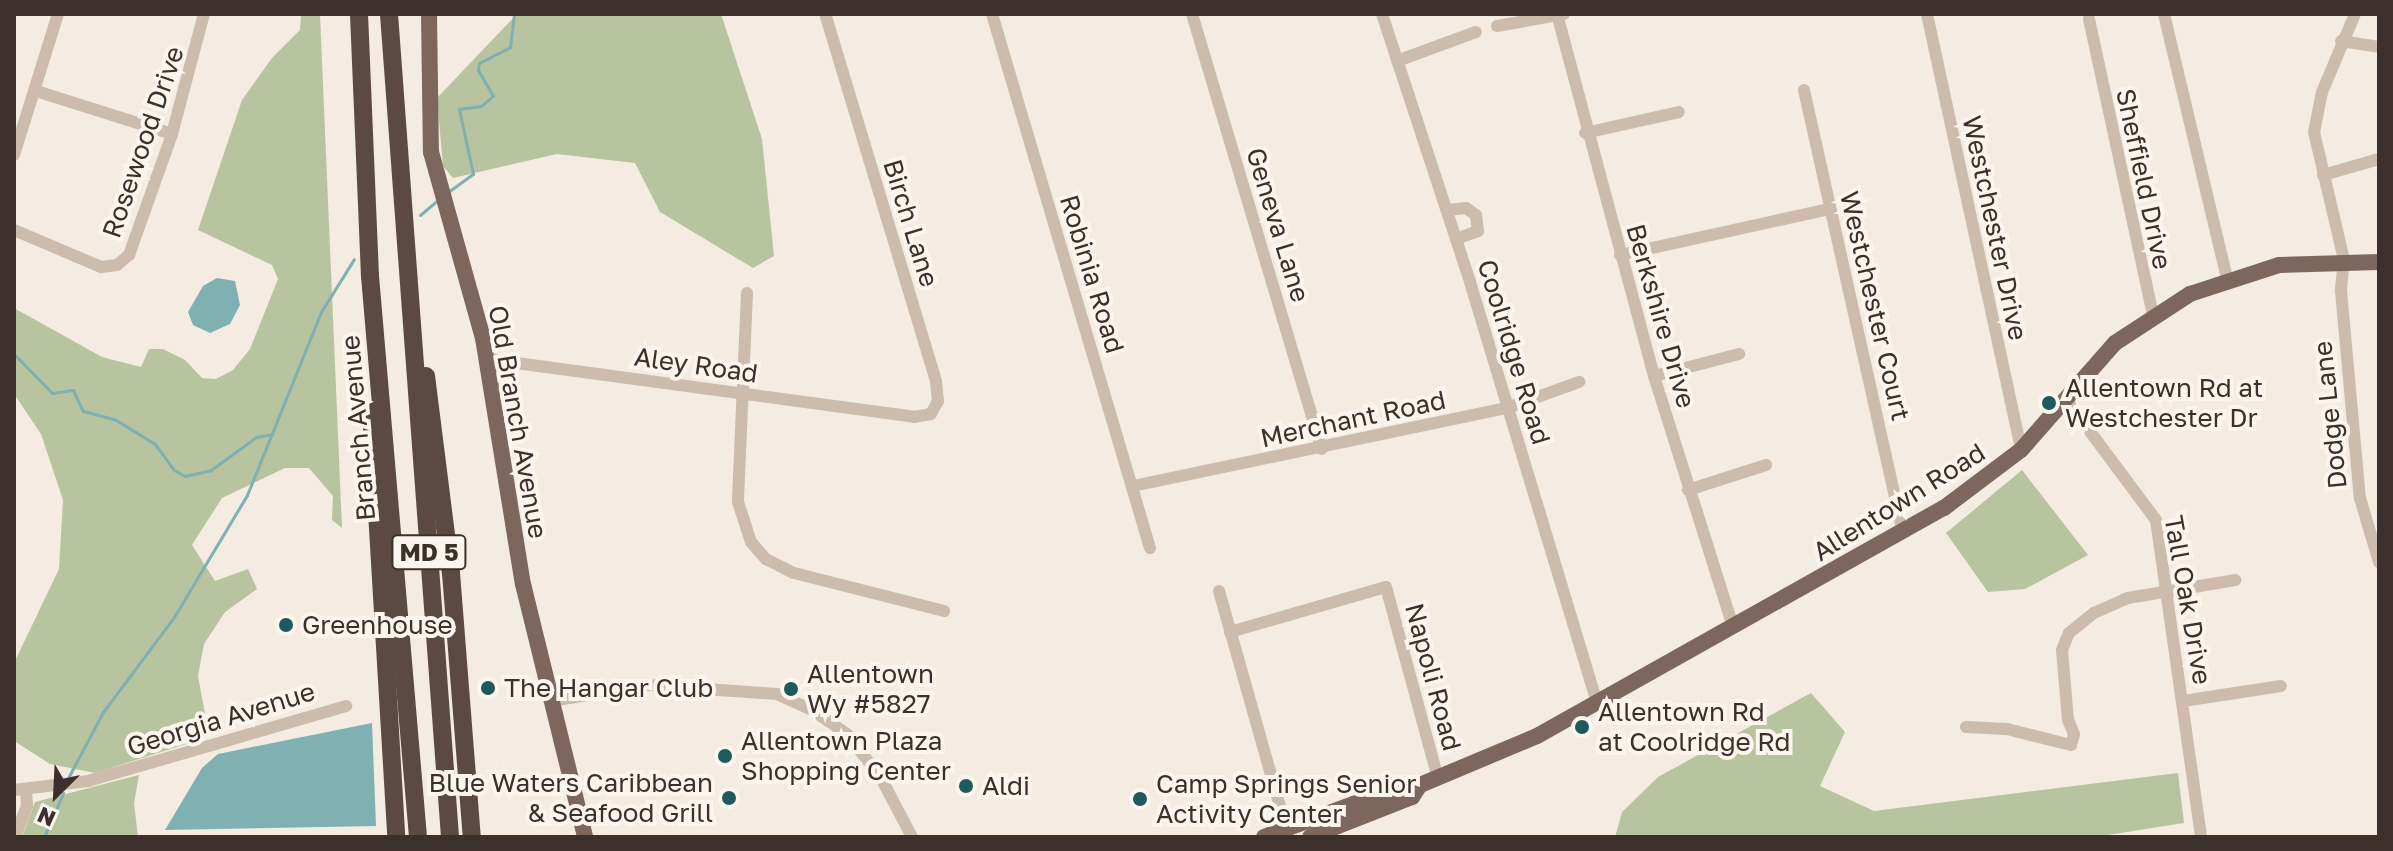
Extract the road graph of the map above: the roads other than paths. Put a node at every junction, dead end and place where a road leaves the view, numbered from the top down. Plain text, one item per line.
1 (58, 14) edge
2 (204, 14) edge
3 (359, 14) edge
4 (389, 14) edge
5 (429, 14) edge
6 (825, 14) edge
7 (992, 14) edge
8 (1192, 14) edge
9 (1382, 14) edge
10 (1927, 14) edge
11 (2164, 14) edge
12 (2355, 14) edge
13 (1559, 15) edge
14 (2089, 19) dead end
15 (1497, 26) dead end
16 (1476, 32) dead end
17 (2341, 41) junction
18 (2379, 47) edge
19 (1397, 61) junction
20 (1804, 90) dead end
21 (36, 91) junction
22 (1679, 112) dead end
23 (1585, 133) junction
24 (172, 134) junction
25 (14, 155) edge
26 (2379, 159) edge
27 (2323, 175) junction
28 (1830, 209) junction
29 (1447, 210) junction
30 (14, 230) edge
31 (1456, 239) junction
32 (1620, 255) junction
33 (2344, 260) junction
34 (2379, 262) edge
35 (406, 268) junction
36 (370, 276) junction
37 (2227, 278) junction
38 (747, 293) dead end
39 (2153, 314) junction
40 (1739, 354) dead end
41 (487, 359) junction
42 (1654, 376) junction
43 (1579, 382) dead end
44 (744, 394) junction
45 (2065, 398) junction
46 (1507, 408) junction
47 (899, 415) joint
48 (1322, 449) junction
49 (2021, 450) junction
50 (1766, 465) dead end
51 (1133, 486) junction
52 (1688, 490) junction
53 (1903, 532) junction
54 (1150, 548) dead end
55 (2379, 562) edge
56 (2236, 580) dead end
57 (1219, 591) dead end
58 (2168, 591) junction
59 (944, 611) dead end
60 (1733, 627) junction
61 (1230, 632) junction
62 (2281, 686) dead end
63 (551, 701) junction
64 (2183, 701) junction
65 (1598, 705) junction
66 (346, 706) dead end
67 (1966, 727) dead end
68 (1438, 779) junction
69 (1420, 785) junction
70 (20, 790) edge
71 (1286, 828) junction
72 (15, 837) edge
73 (396, 837) edge
74 (418, 837) edge
75 (450, 837) edge
76 (472, 837) edge
77 (585, 837) edge
78 (912, 837) edge
79 (1264, 837) edge
80 (1310, 837) edge
81 (2201, 837) edge

1 - 21 street
2 - 24 street, Rosewood Drive
3 - 36 highway, Branch Avenue / MD 5
4 - 35 highway, MD 5
5 - 41 main road, Old Branch Avenue
6 - 47 street, Birch Lane
7 - 51 street, Robinia Road
8 - 48 street, Geneva Lane
9 - 19 street, Coolridge Road
10 - 49 street, Westchester Drive
11 - 37 street
12 - 17 street, Dodge Lane
13 - 15 street
13 - 23 street, Berkshire Drive
14 - 39 street, Sheffield Drive
16 - 19 street
17 - 18 street
17 - 27 street, Dodge Lane
19 - 29 street, Coolridge Road
20 - 28 street, Westchester Court
21 - 24 street
21 - 25 street
22 - 23 street
23 - 32 street, Berkshire Drive
24 - 30 street, Rosewood Drive
26 - 27 street
27 - 33 street, Dodge Lane
28 - 32 street
28 - 53 street, Westchester Court
29 - 31 street, Coolridge Road
29 - 31 street
31 - 46 street, Coolridge Road
32 - 42 street, Berkshire Drive
33 - 34 main road, Allentown Road
33 - 37 main road, Allentown Road
33 - 55 street, Dodge Lane
35 - 75 highway, MD 5
35 - 76 highway
36 - 73 highway
36 - 74 highway, Branch Avenue / MD 5
37 - 39 main road, Allentown Road
38 - 44 street
39 - 45 main road, Allentown Road
40 - 42 street
41 - 44 street, Aley Road
41 - 63 main road, Old Branch Avenue
42 - 52 street, Berkshire Drive
43 - 46 street, Merchant Road
44 - 47 street, Aley Road
44 - 59 street
45 - 49 main road, Allentown Road
45 - 58 street, Tall Oak Drive
46 - 48 street, Merchant Road
46 - 65 street, Coolridge Road
48 - 51 street, Merchant Road
49 - 53 main road, Allentown Road
50 - 52 street
51 - 54 street, Robinia Road
52 - 60 street, Berkshire Drive
53 - 60 main road, Allentown Road
56 - 58 street
57 - 61 street
58 - 64 street, Tall Oak Drive
58 - 67 street
60 - 65 main road, Allentown Road
61 - 68 street, Napoli Road
61 - 71 street
62 - 64 street
63 - 77 main road, Old Branch Avenue
63 - 78 street
64 - 81 street, Tall Oak Drive
65 - 68 main road, Allentown Road
66 - 70 street, Georgia Avenue
68 - 69 main road, Allentown Road
69 - 71 main road, Allentown Road
69 - 80 main road, Allentown Road
70 - 72 street
71 - 79 main road, Allentown Road

